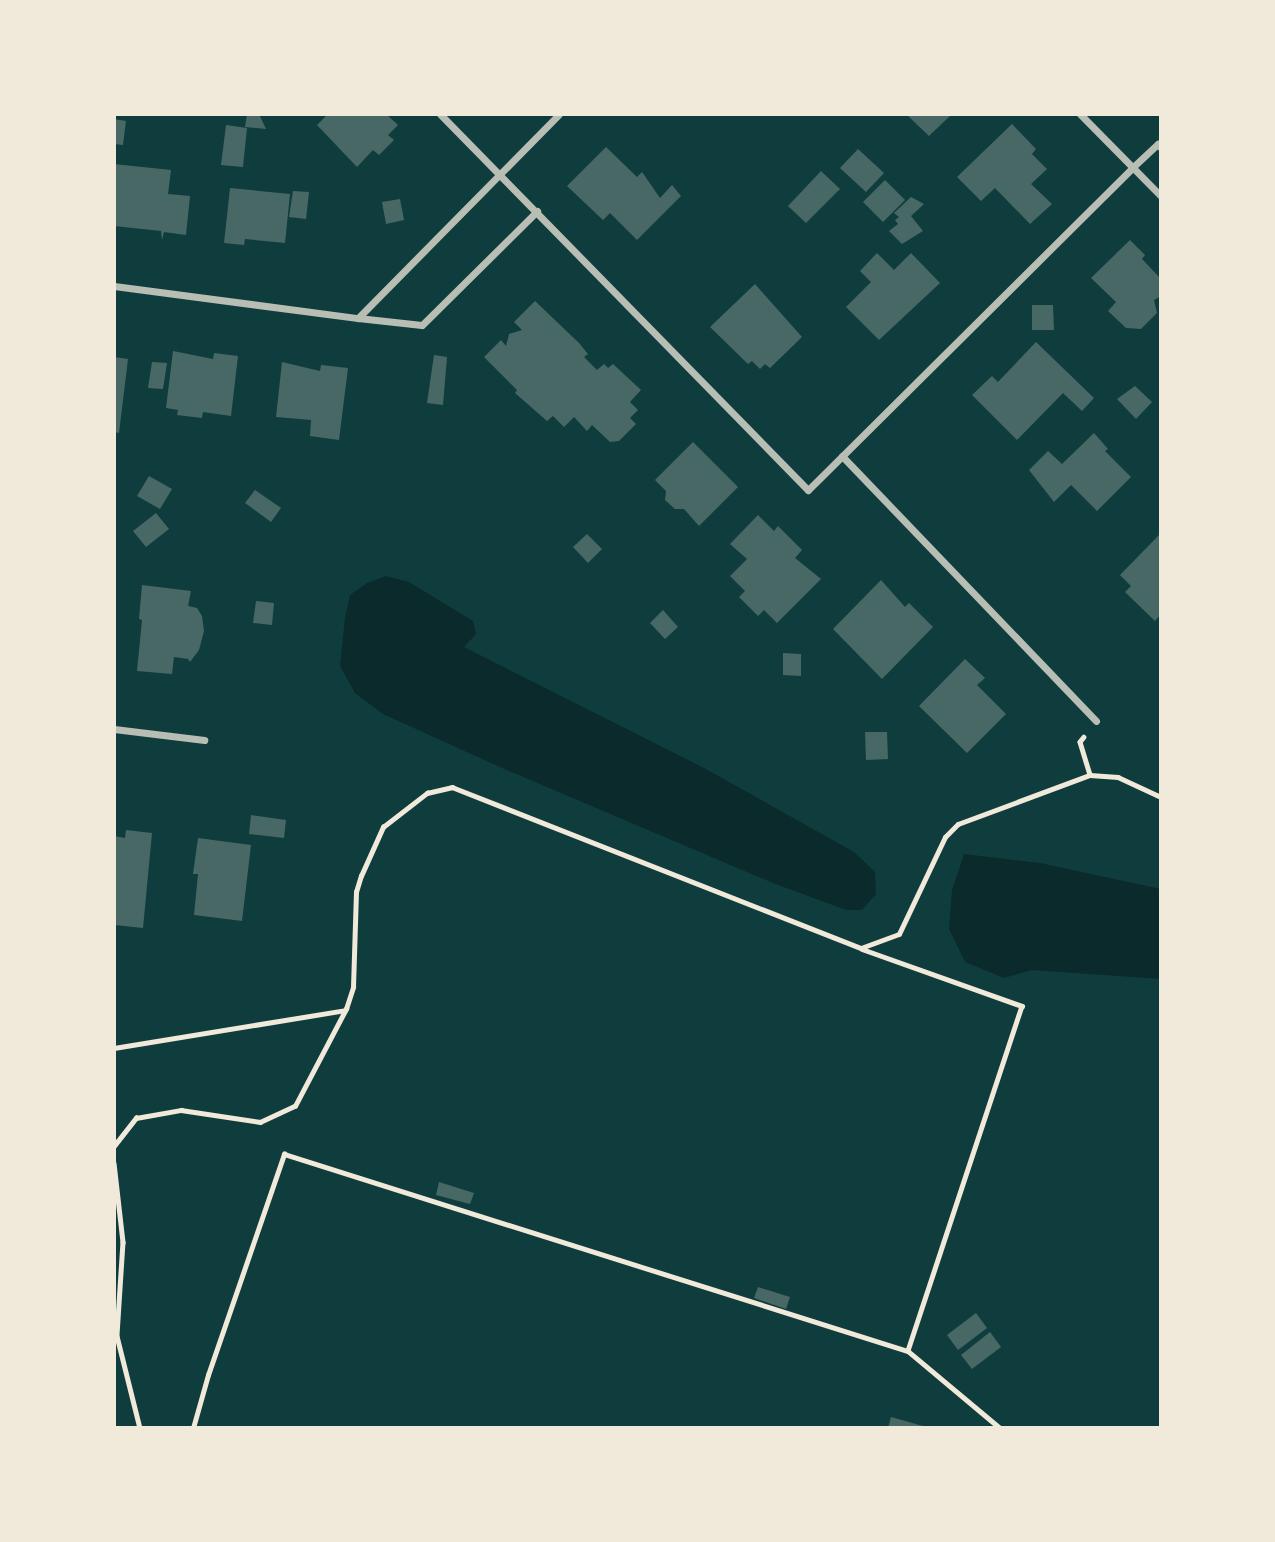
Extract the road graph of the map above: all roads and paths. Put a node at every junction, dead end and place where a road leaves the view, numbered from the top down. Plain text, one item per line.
1 (440, 114) edge
2 (559, 114) edge
3 (1080, 114) edge
4 (1161, 148) edge
5 (1133, 167) junction
6 (500, 173) junction
7 (1161, 196) edge
8 (537, 211) junction
9 (114, 286) edge
10 (358, 318) junction
11 (842, 456) junction
12 (1097, 720) joint
13 (114, 729) edge
14 (204, 740) dead end
15 (1090, 775) junction
16 (1161, 797) edge
17 (860, 948) junction
18 (346, 1009) junction
19 (114, 1048) edge
20 (114, 1146) edge
21 (114, 1163) edge
22 (908, 1351) junction
23 (140, 1428) edge
24 (193, 1428) edge
25 (1000, 1428) edge

1 - 6 street
2 - 6 street
3 - 5 street
4 - 5 street
5 - 7 street
5 - 11 street
6 - 8 street
6 - 10 street
8 - 10 street
8 - 11 street
9 - 10 street
11 - 12 street
12 - 15 path
13 - 14 street
15 - 16 path
15 - 17 path
17 - 18 path
17 - 22 path
18 - 19 path
18 - 20 path
21 - 23 path
22 - 24 path
22 - 25 path

